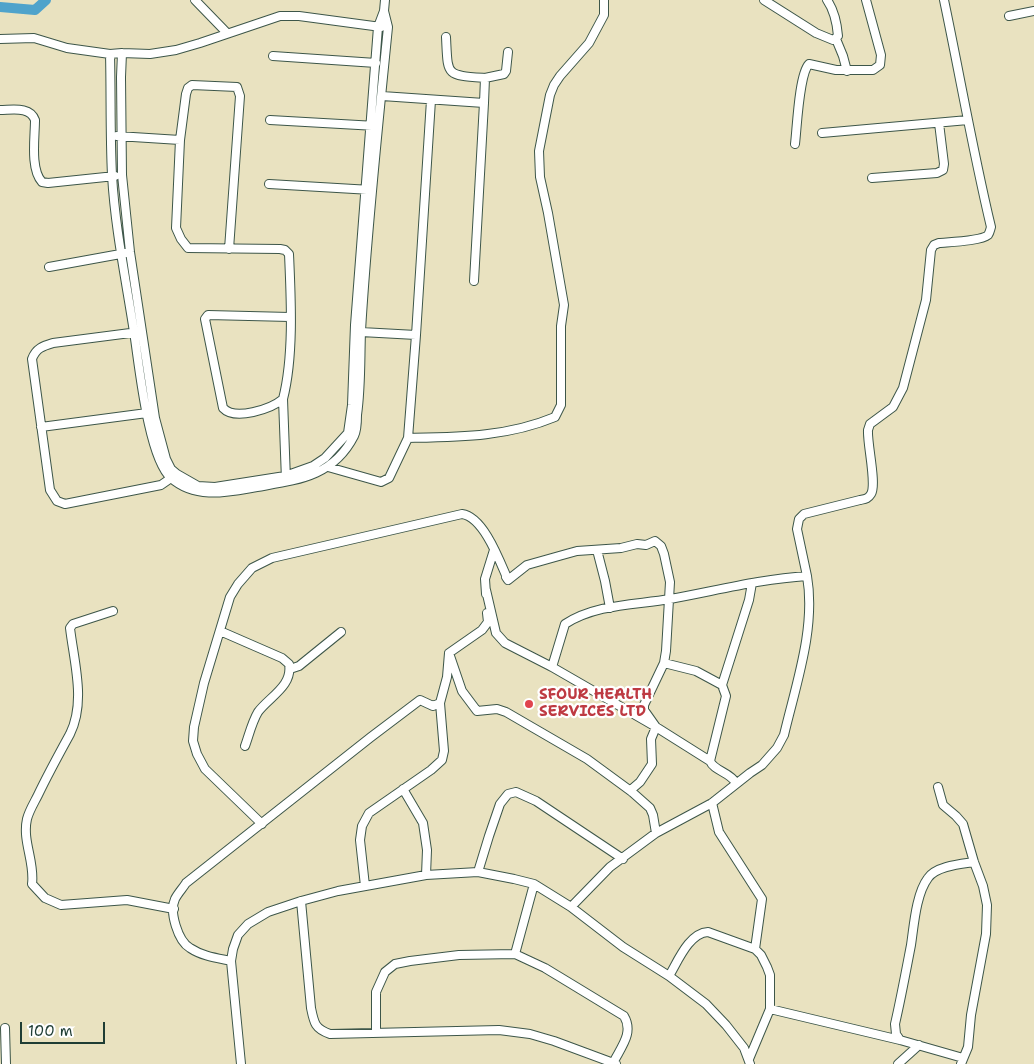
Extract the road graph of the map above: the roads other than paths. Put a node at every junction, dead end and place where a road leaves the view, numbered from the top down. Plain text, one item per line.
1 (194, 0) edge
2 (386, 0) edge
3 (604, 0) edge
4 (764, 0) edge
5 (827, 0) edge
6 (866, 0) edge
7 (944, 0) edge
8 (384, 11) junction
9 (1034, 12) edge
10 (1009, 16) dead end
11 (378, 27) junction
12 (388, 27) junction
13 (227, 33) junction
14 (446, 38) dead end
15 (0, 39) edge
16 (836, 39) junction
17 (508, 52) dead end
18 (122, 53) junction
19 (110, 54) junction
20 (273, 56) dead end
21 (376, 63) junction
22 (847, 71) junction
23 (485, 78) junction
24 (382, 96) junction
25 (431, 100) junction
26 (484, 103) junction
27 (0, 110) edge
28 (270, 120) dead end
29 (968, 120) junction
30 (939, 123) junction
31 (374, 126) junction
32 (822, 133) dead end
33 (112, 136) junction
34 (121, 137) junction
35 (180, 140) junction
36 (795, 144) dead end
37 (122, 175) junction
38 (112, 176) junction
39 (872, 178) dead end
40 (268, 184) dead end
41 (369, 189) junction
42 (229, 249) junction
43 (130, 252) junction
44 (121, 254) junction
45 (49, 266) dead end
46 (474, 281) dead end
47 (290, 317) junction
48 (138, 332) junction
49 (361, 332) junction
50 (416, 335) junction
51 (283, 399) junction
52 (147, 413) junction
53 (41, 427) junction
54 (408, 438) junction
55 (328, 467) junction
56 (174, 476) junction
57 (286, 479) junction
58 (597, 550) junction
59 (807, 576) junction
60 (508, 580) junction
61 (752, 583) junction
62 (486, 590) junction
63 (669, 599) junction
64 (610, 608) junction
65 (113, 611) dead end
66 (220, 630) junction
67 (341, 632) dead end
68 (449, 653) junction
69 (664, 663) junction
70 (552, 667) junction
71 (290, 669) junction
72 (722, 685) junction
73 (440, 704) junction
74 (656, 727) junction
75 (245, 746) dead end
76 (710, 761) junction
77 (736, 784) junction
78 (938, 787) dead end
79 (403, 788) junction
80 (632, 792) junction
81 (712, 803) junction
82 (262, 824) junction
83 (656, 833) junction
84 (623, 859) junction
85 (974, 862) junction
86 (478, 872) junction
87 (426, 875) junction
88 (534, 884) junction
89 (365, 886) junction
90 (300, 901) junction
91 (571, 907) junction
92 (174, 908) junction
93 (755, 949) junction
94 (515, 954) junction
95 (231, 961) junction
96 (669, 976) junction
97 (770, 1009) junction
98 (5, 1028) dead end
99 (376, 1033) junction
100 (900, 1040) junction
101 (919, 1045) junction
102 (749, 1061) edge
103 (962, 1061) edge
104 (614, 1063) edge
105 (6, 1064) edge
106 (242, 1064) edge
107 (898, 1064) edge

1 - 13 street
2 - 8 street
3 - 54 street
4 - 16 street
5 - 16 street
6 - 22 street
7 - 29 street
8 - 11 street
8 - 12 street
9 - 10 street
11 - 12 street
11 - 13 street
11 - 21 street
12 - 24 street
13 - 18 street
14 - 23 street
15 - 19 street
16 - 22 street
17 - 23 street
18 - 19 street
18 - 34 street
19 - 33 street
20 - 21 street
21 - 31 street
22 - 36 street
23 - 26 street
24 - 25 street
24 - 31 street
25 - 26 street
25 - 50 street
26 - 46 street
27 - 38 street
28 - 31 street
29 - 30 street
29 - 59 street
30 - 32 street
30 - 39 street
31 - 41 street
33 - 34 street
33 - 38 street
34 - 35 street
34 - 37 street
35 - 42 street
35 - 42 street
37 - 38 street
37 - 43 street
38 - 44 street
40 - 41 street
41 - 49 street
41 - 57 street
42 - 47 street
43 - 44 street
43 - 48 street
44 - 45 street
44 - 48 street
47 - 51 street
47 - 51 street
48 - 52 street
48 - 53 street
48 - 56 street
49 - 50 street
49 - 55 street
50 - 54 street
51 - 57 street
52 - 53 street
52 - 56 street
53 - 56 street
54 - 55 street
55 - 57 street
56 - 57 street
58 - 60 street
58 - 63 street
58 - 64 street
59 - 61 street
59 - 77 street
60 - 62 street
60 - 66 street
61 - 63 street
61 - 72 street
62 - 68 street
62 - 70 street
63 - 64 street
63 - 69 street
64 - 70 street
65 - 92 street
66 - 71 street
66 - 82 street
67 - 71 street
68 - 73 street
68 - 80 street
69 - 72 street
69 - 74 street
70 - 74 street
71 - 75 street
72 - 76 street
73 - 79 street
73 - 82 street
74 - 76 street
74 - 80 street
76 - 77 street
77 - 81 street
78 - 85 street
79 - 87 street
79 - 89 street
80 - 83 street
81 - 83 street
81 - 93 street
82 - 92 street
83 - 84 street
84 - 86 street
84 - 91 street
85 - 100 street
85 - 103 street
86 - 87 street
86 - 88 street
87 - 89 street
88 - 91 street
88 - 94 street
89 - 90 street
90 - 95 street
90 - 99 street
91 - 96 street
92 - 95 street
93 - 96 street
93 - 97 street
94 - 99 street
94 - 104 street
95 - 106 street
96 - 102 street
97 - 100 street
97 - 102 street
98 - 105 street
99 - 104 street
100 - 101 street
101 - 103 street
101 - 107 street

